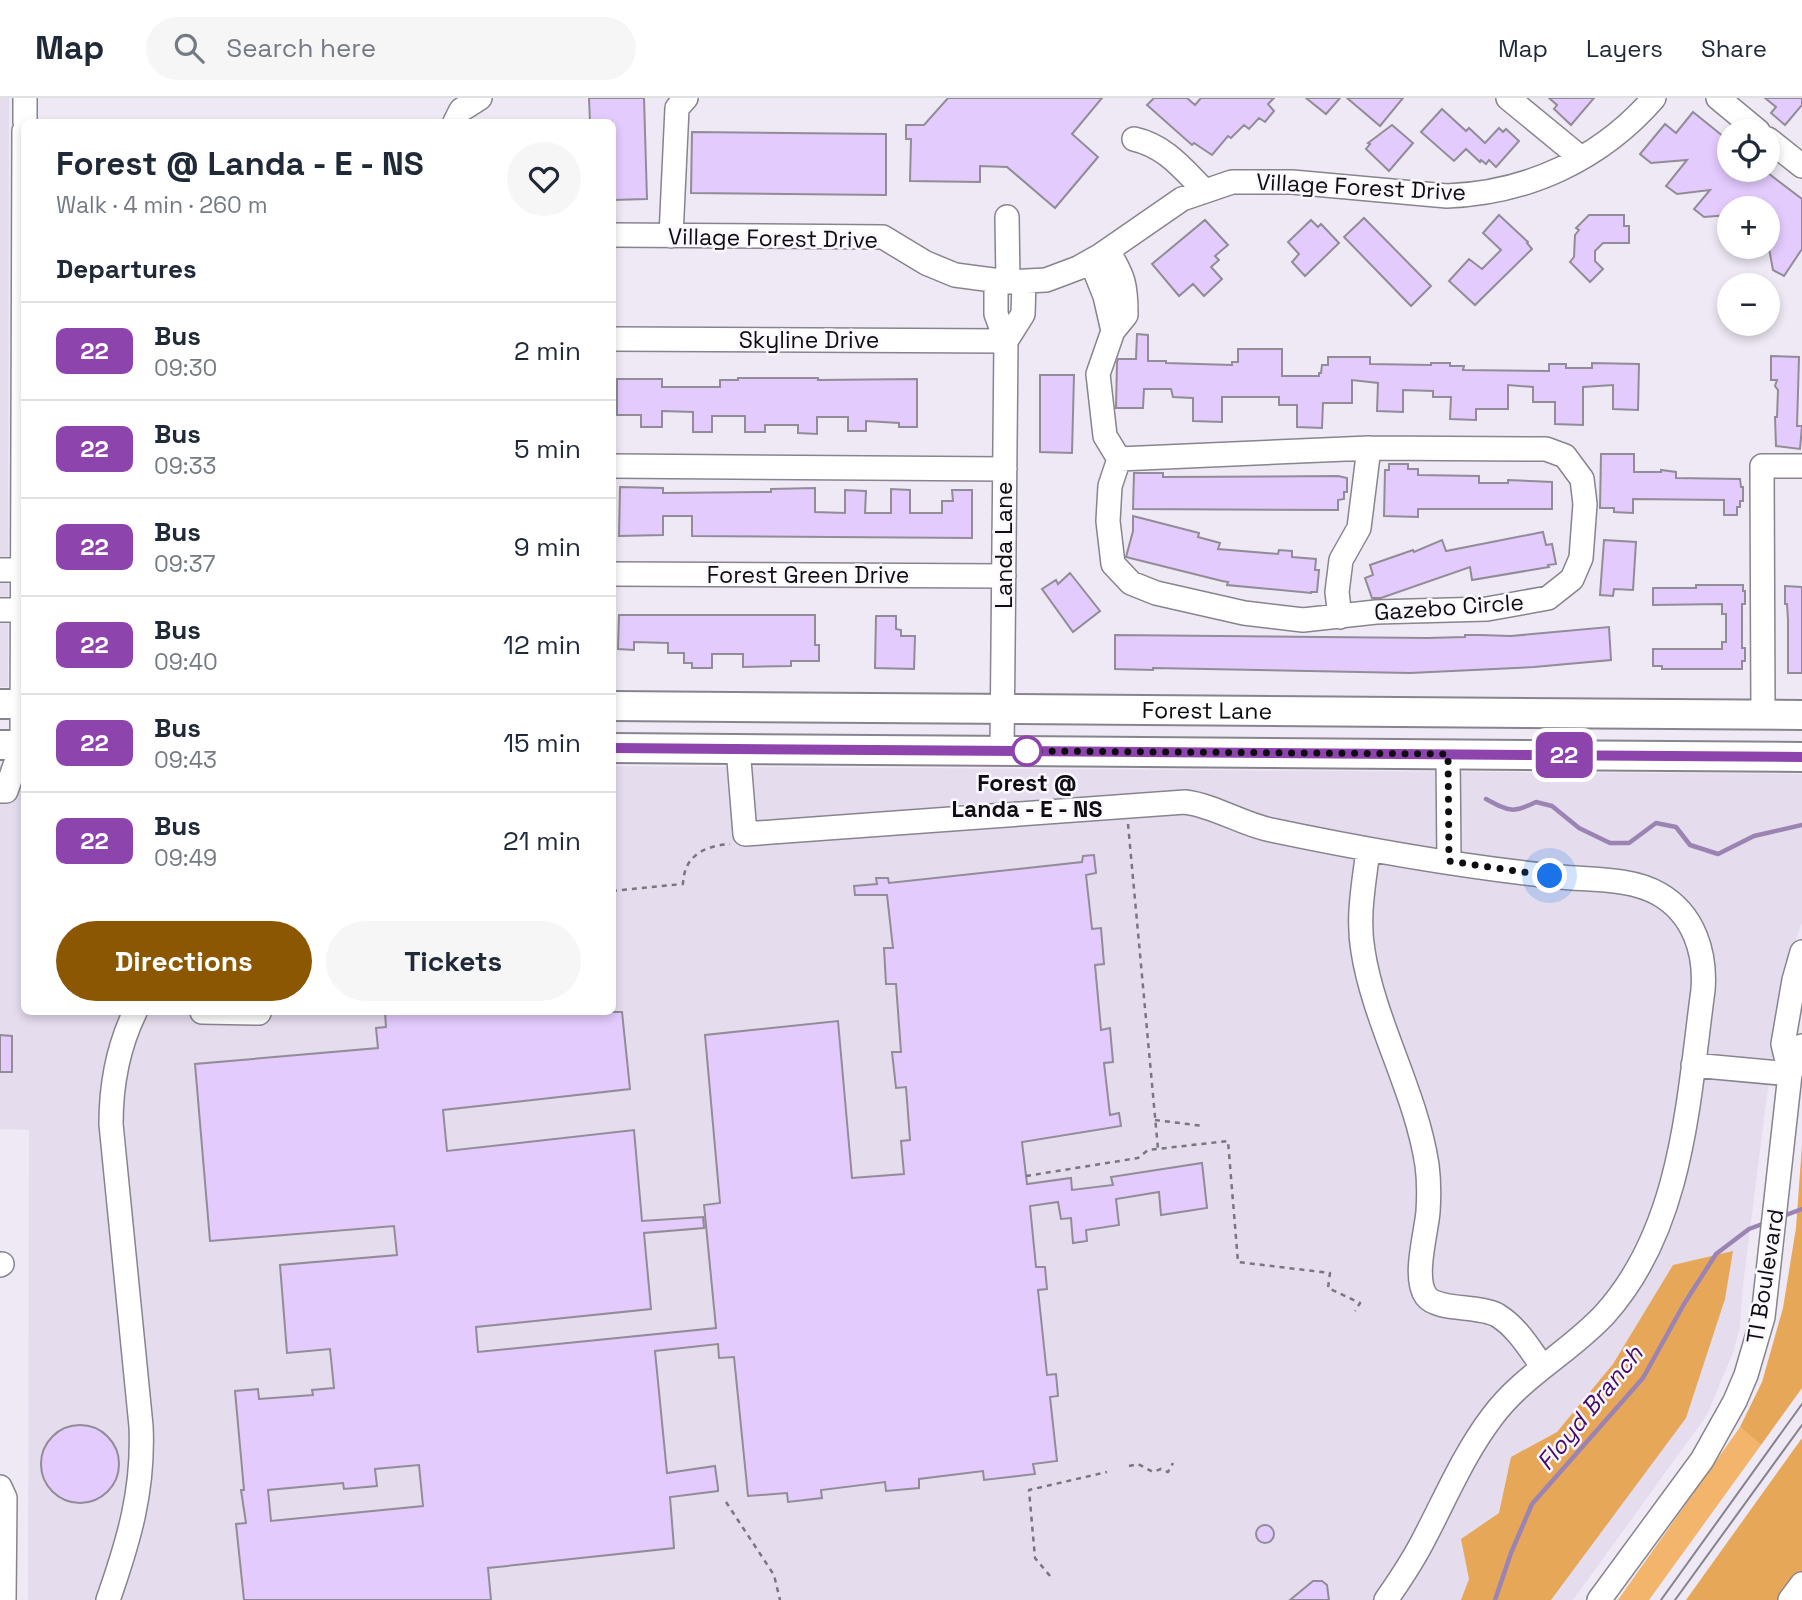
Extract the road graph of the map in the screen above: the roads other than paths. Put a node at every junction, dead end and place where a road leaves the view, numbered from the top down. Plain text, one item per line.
1 (25, 98) edge
2 (686, 98) edge
3 (1508, 98) edge
4 (1654, 98) edge
5 (1718, 98) edge
6 (24, 119) edge
7 (1743, 119) edge
8 (1134, 139) dead end
9 (1780, 149) edge
10 (1581, 158) junction
11 (1802, 166) edge
12 (1204, 190) junction
13 (1007, 218) dead end
14 (616, 235) edge
15 (671, 236) junction
16 (1100, 256) junction
17 (1009, 282) junction
18 (616, 339) edge
19 (1006, 341) junction
20 (1369, 448) junction
21 (1119, 458) junction
22 (1802, 466) edge
23 (616, 467) edge
24 (1005, 469) junction
25 (0, 570) edge
26 (21, 570) edge
27 (616, 573) edge
28 (1004, 576) junction
29 (0, 610) edge
30 (21, 610) edge
31 (1340, 617) junction
32 (21, 637) edge
33 (16, 704) edge
34 (616, 706) edge
35 (737, 706) junction
36 (1003, 708) junction
37 (1450, 712) junction
38 (1763, 714) junction
39 (1802, 715) edge
40 (15, 745) edge
41 (616, 748) edge
42 (738, 748) junction
43 (1002, 750) junction
44 (1448, 754) junction
45 (1802, 757) edge
46 (0, 791) edge
47 (1367, 850) junction
48 (1449, 861) junction
49 (1802, 952) edge
50 (134, 1015) edge
51 (1802, 1046) edge
52 (1693, 1065) junction
53 (1790, 1074) junction
54 (1542, 1366) junction
55 (0, 1487) edge
56 (1802, 1584) edge
57 (4, 1600) edge
58 (108, 1600) edge
59 (1386, 1600) edge
60 (1599, 1600) edge
61 (1790, 1600) edge

1 - 6 street
2 - 15 street
3 - 10 street
4 - 10 street, Village Forest Drive
5 - 7 street
8 - 12 street
9 - 11 street
10 - 12 street, Village Forest Drive
12 - 16 street, Village Forest Drive
13 - 17 street
14 - 15 street, Village Forest Drive
15 - 17 street, Village Forest Drive
16 - 17 street, Village Forest Drive
16 - 21 street
17 - 19 street
18 - 19 street, Skyline Drive
19 - 24 street, Landa Lane
20 - 21 street, Gazebo Circle
20 - 31 street
20 - 31 street, Gazebo Circle
21 - 31 street, Gazebo Circle
22 - 38 street
23 - 24 street
24 - 28 street, Landa Lane
25 - 26 street
27 - 28 street, Forest Green Drive
28 - 36 street, Landa Lane
29 - 30 street
32 - 33 street
33 - 40 street
34 - 35 main road, Forest Lane
35 - 36 main road, Forest Lane
35 - 42 main road
36 - 37 main road, Forest Lane
36 - 43 street, Landa Lane
37 - 38 main road, Forest Lane
37 - 44 main road
38 - 39 main road, Forest Lane
40 - 46 street
41 - 42 main road, Forest Lane
42 - 43 main road, Forest Lane
42 - 47 street
43 - 44 main road, Forest Lane
44 - 45 main road, Forest Lane
44 - 48 street
47 - 48 street
47 - 54 street
48 - 52 street
49 - 53 street, TI Boulevard
50 - 58 street
51 - 53 street, TI Boulevard
52 - 53 street
52 - 54 street
53 - 60 street, TI Boulevard
54 - 59 street
55 - 57 street
56 - 61 street

